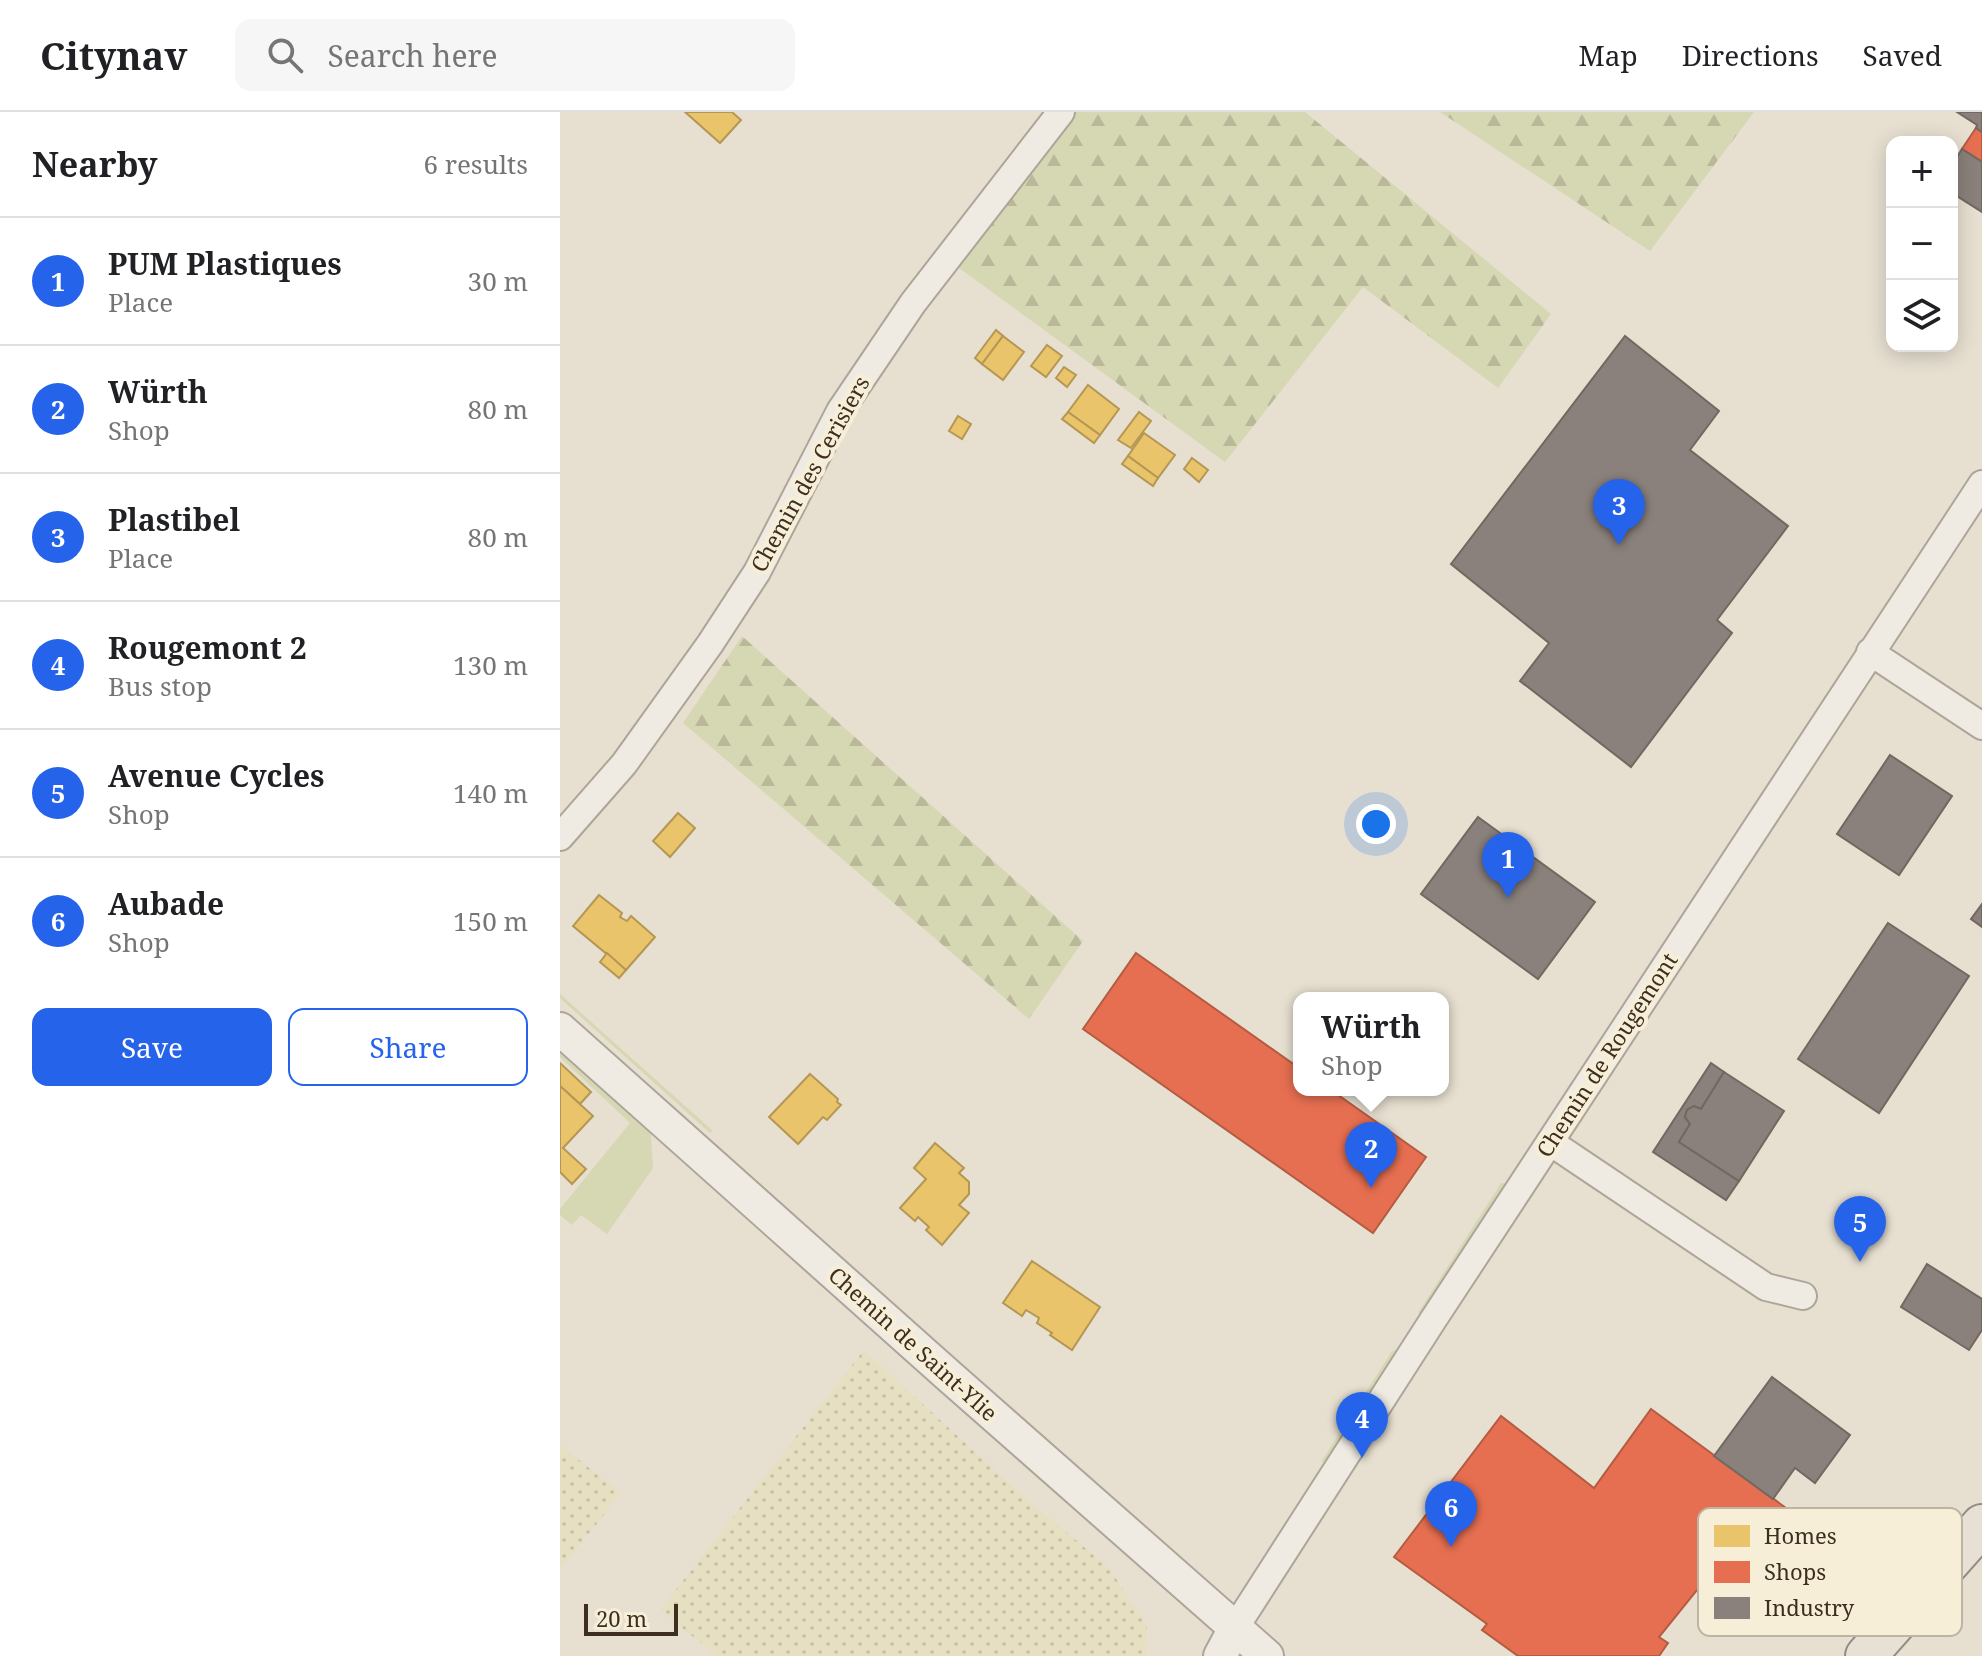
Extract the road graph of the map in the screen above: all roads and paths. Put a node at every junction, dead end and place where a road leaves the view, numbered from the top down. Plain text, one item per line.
1 (1061, 112) edge
2 (1982, 484) edge
3 (1870, 652) junction
4 (1982, 726) edge
5 (560, 837) edge
6 (560, 1029) edge
7 (1550, 1142) junction
8 (1803, 1296) dead end
9 (1982, 1525) edge
10 (1962, 1548) edge
11 (1884, 1636) edge
12 (1228, 1642) edge
13 (1267, 1656) edge
14 (1866, 1656) edge

1 - 5 street, Chemin des Cerisiers
2 - 3 street, Chemin de Rougemont
3 - 4 street
3 - 7 street, Chemin de Rougemont
6 - 12 street, Chemin de Saint-Ylie
7 - 8 street
7 - 12 street, Chemin de Rougemont
9 - 10 main road
11 - 14 main road
12 - 13 street, Chemin de Saint-Ylie

